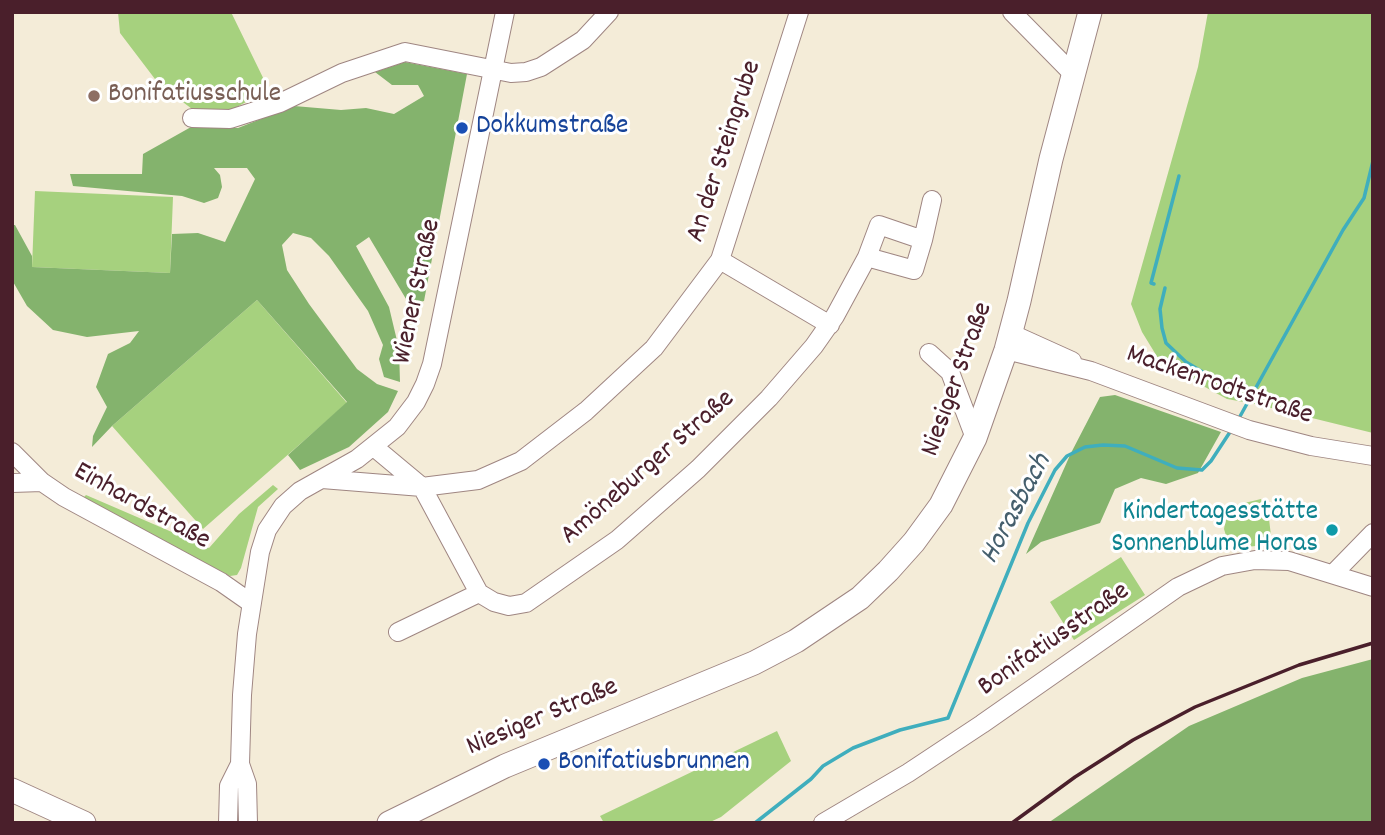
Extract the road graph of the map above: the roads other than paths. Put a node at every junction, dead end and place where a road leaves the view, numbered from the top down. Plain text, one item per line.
1 (505, 12) edge
2 (609, 12) edge
3 (799, 12) edge
4 (1012, 12) edge
5 (1090, 12) edge
6 (493, 69) junction
7 (1073, 75) junction
8 (192, 118) dead end
9 (932, 200) dead end
10 (923, 240) junction
11 (867, 257) junction
12 (720, 260) junction
13 (830, 325) junction
14 (1008, 341) junction
15 (929, 353) dead end
16 (975, 438) junction
17 (374, 447) junction
18 (12, 452) edge
19 (1373, 456) edge
20 (320, 479) junction
21 (42, 482) junction
22 (12, 483) edge
23 (422, 487) junction
24 (1373, 533) edge
25 (1333, 574) junction
26 (1373, 587) edge
27 (479, 593) junction
28 (251, 603) junction
29 (398, 632) dead end
30 (240, 764) junction
31 (12, 790) edge
32 (12, 796) edge
33 (60, 820) edge
34 (390, 822) edge
35 (228, 823) edge
36 (248, 823) edge
37 (823, 823) edge

1 - 6 street, Wiener Straße
2 - 6 street
3 - 12 street, An der Steingrube
4 - 7 street
5 - 7 main road, Niesiger Straße
6 - 8 street
6 - 17 street, Wiener Straße
7 - 14 main road, Niesiger Straße
9 - 10 street
10 - 11 street
10 - 11 street, Amöneburger Straße
11 - 13 street, Amöneburger Straße
12 - 13 street
12 - 23 street, An der Steingrube
13 - 27 street, Amöneburger Straße
14 - 16 main road, Niesiger Straße
14 - 19 street, Mackenrodtstraße
15 - 16 street
16 - 34 main road, Niesiger Straße
17 - 20 street, Wiener Straße
17 - 23 street
18 - 21 street, Einhardstraße
20 - 23 street, An der Steingrube
20 - 28 street, Wiener Straße
21 - 22 street
21 - 28 street, Einhardstraße
23 - 27 street
24 - 25 street
25 - 26 street, Bonifatiusstraße
25 - 37 street, Bonifatiusstraße
27 - 29 street
28 - 30 street, Wiener Straße
30 - 35 street, Wiener Straße
30 - 36 street, Wiener Straße
31 - 33 main road
32 - 33 main road

